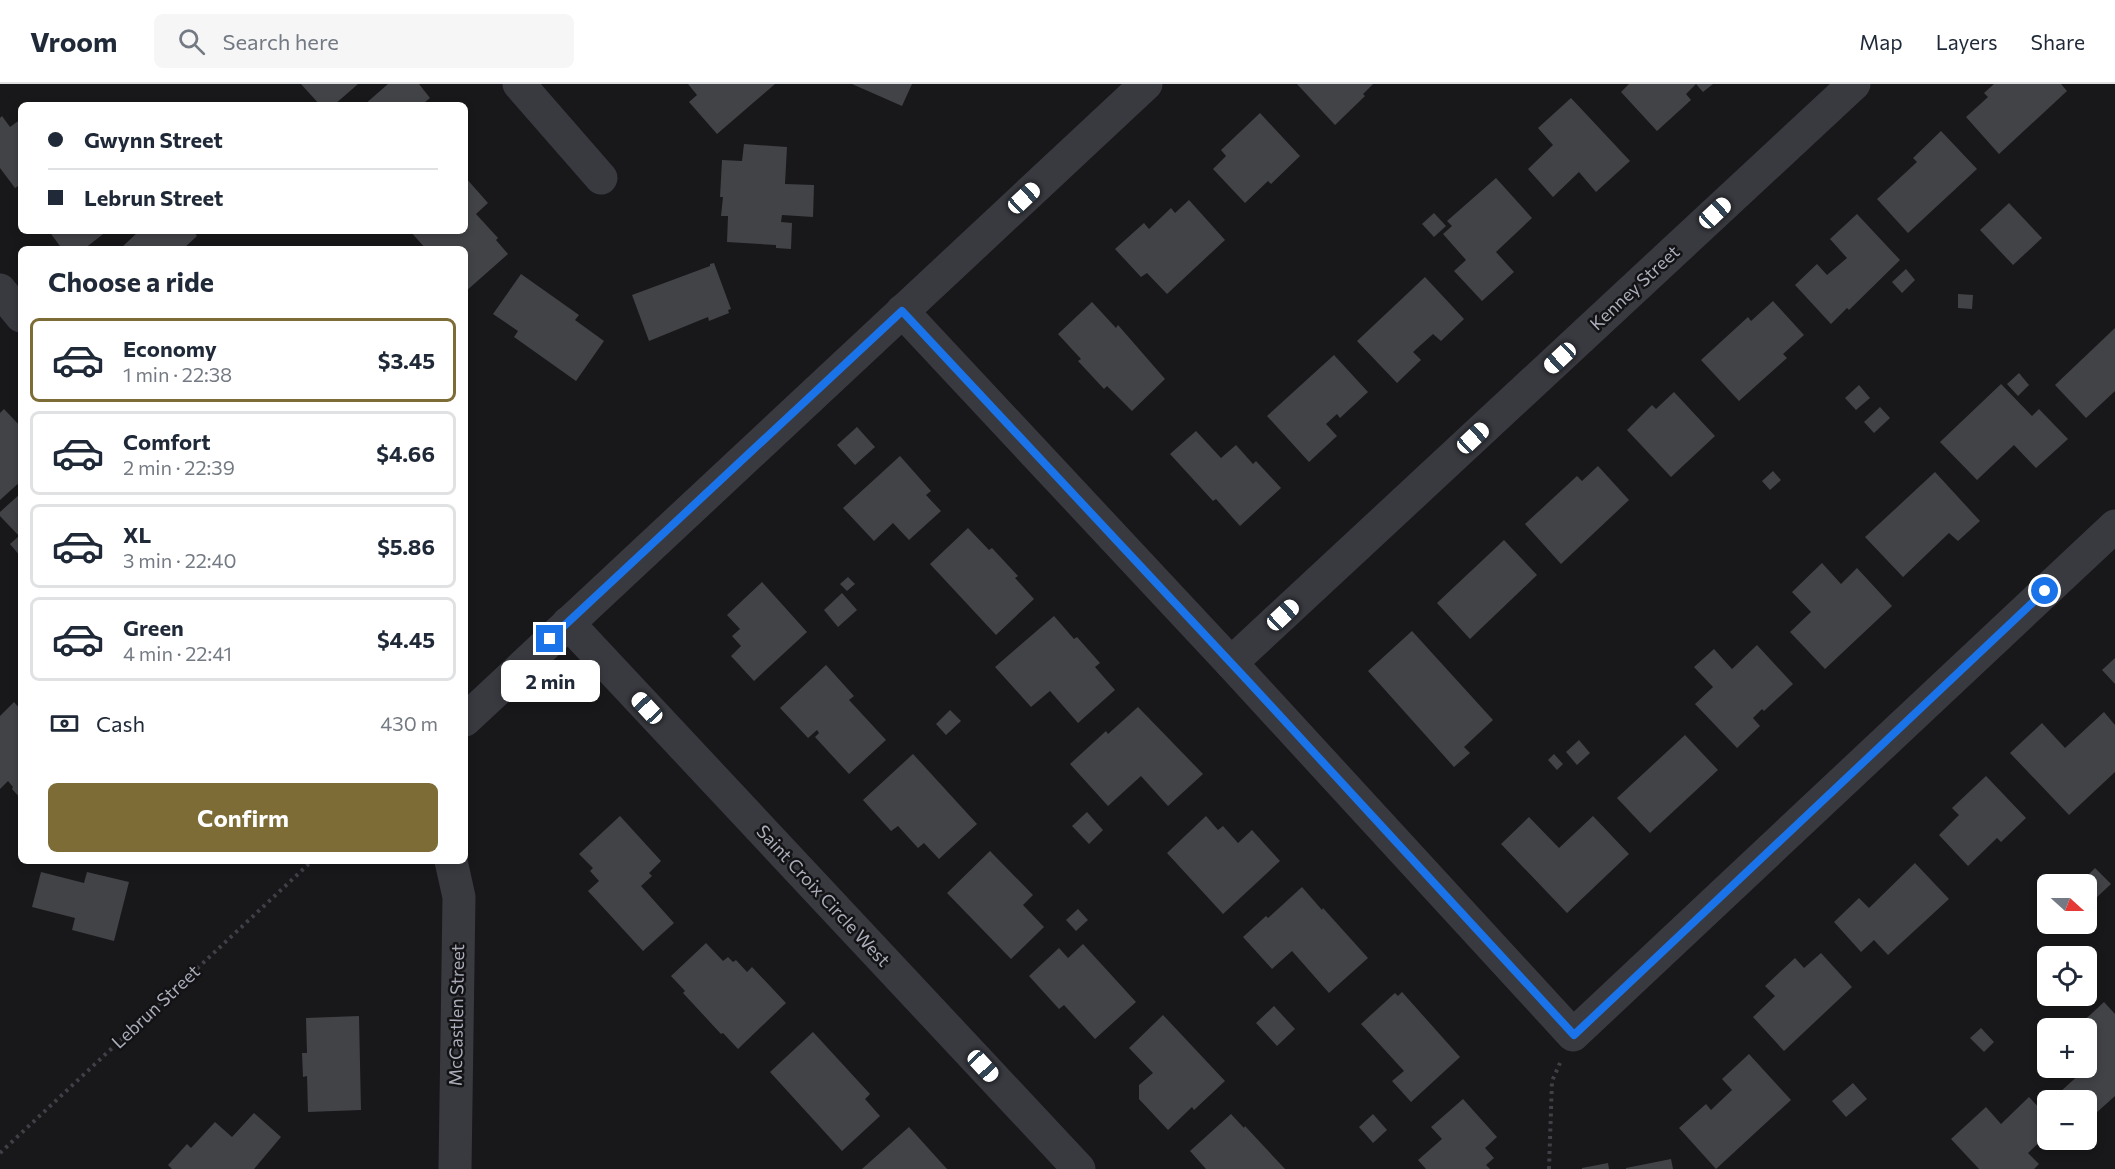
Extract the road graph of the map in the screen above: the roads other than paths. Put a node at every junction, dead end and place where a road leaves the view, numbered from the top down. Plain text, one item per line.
1 (519, 84) edge
2 (1146, 84) edge
3 (1854, 84) edge
4 (601, 178) dead end
5 (0, 290) edge
6 (902, 311) junction
7 (18, 312) edge
8 (2115, 526) edge
9 (568, 623) junction
10 (1231, 663) junction
11 (468, 717) edge
12 (452, 864) edge
13 (455, 1169) edge
14 (1078, 1169) edge

1 - 4 street
2 - 6 street
3 - 10 street, Kenney Street
5 - 7 street
6 - 9 street
6 - 10 street
8 - 10 street
9 - 11 street
9 - 14 street, Saint Croix Circle West
12 - 13 street, McCastlen Street

